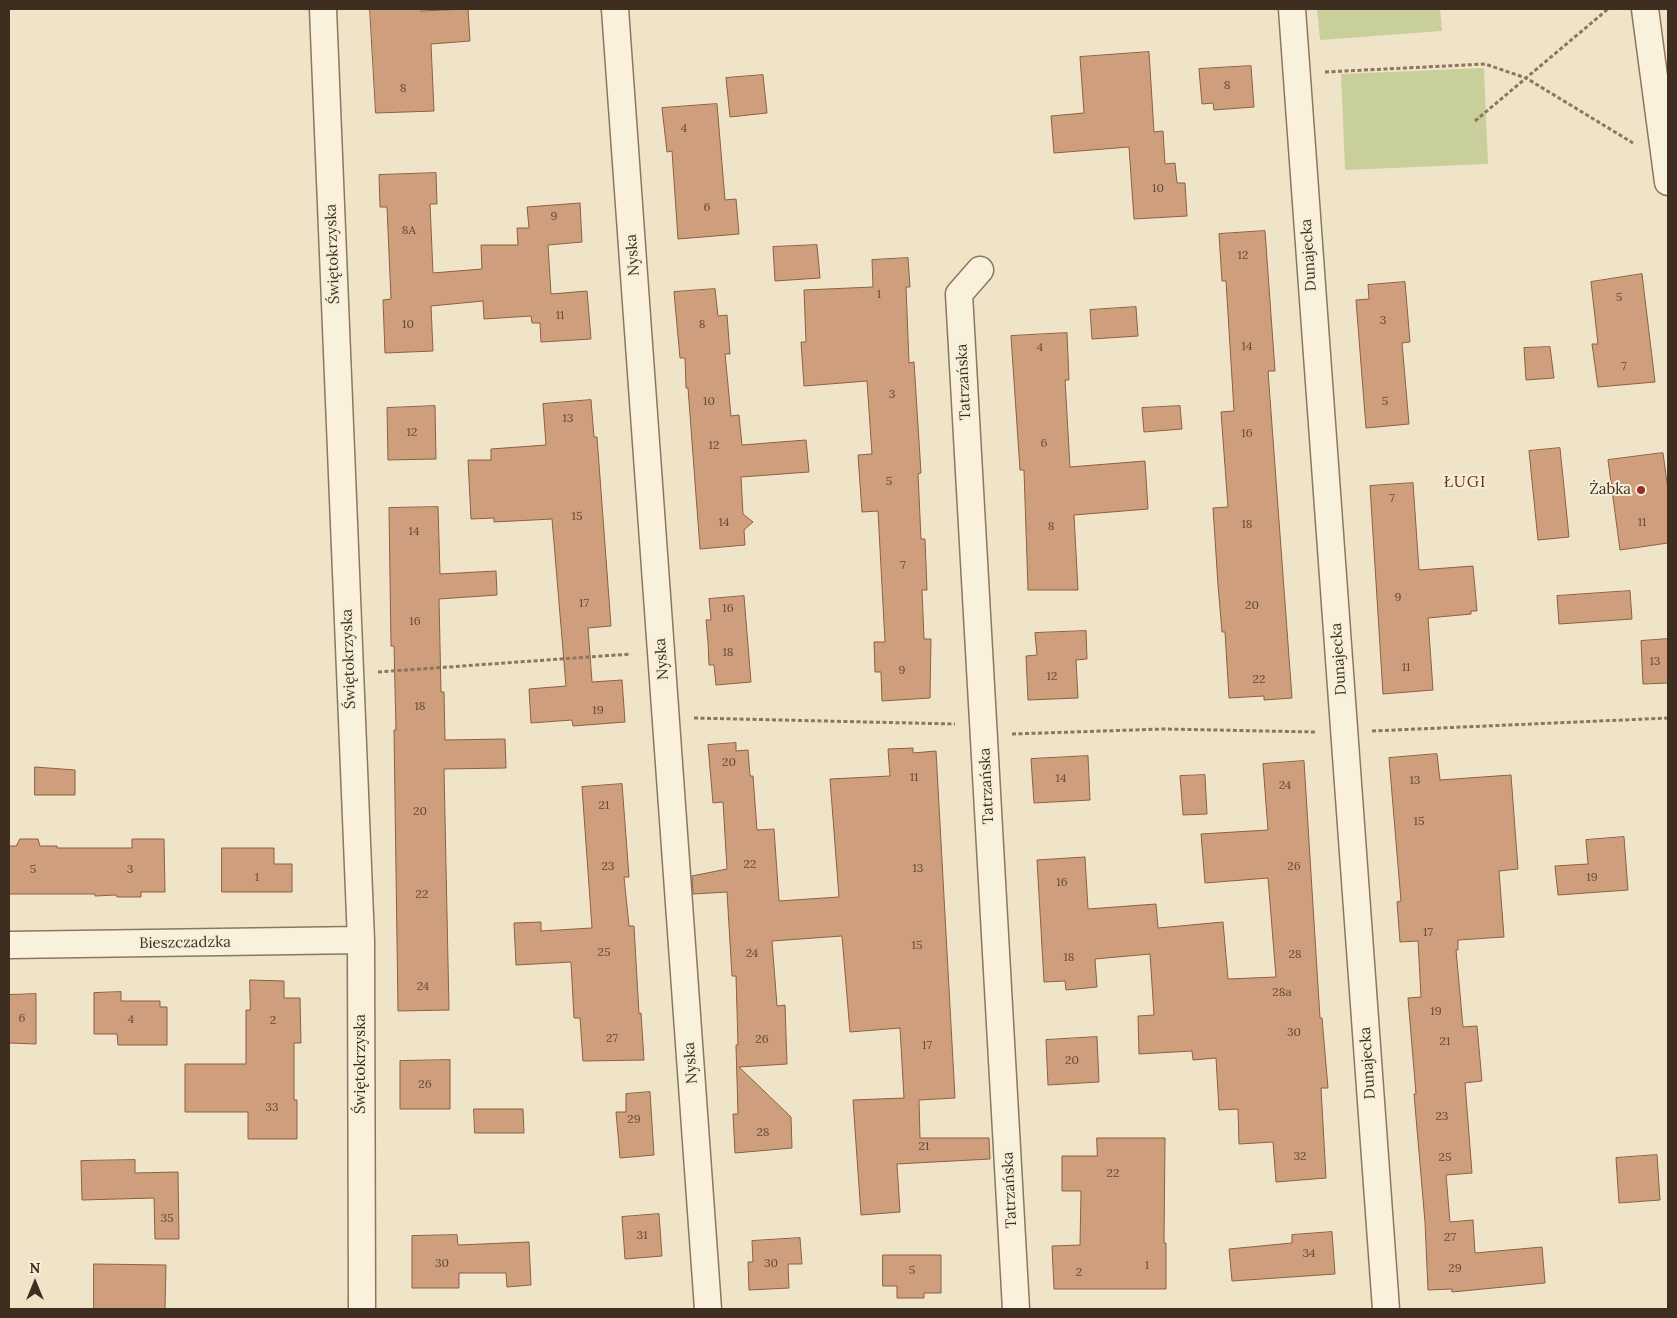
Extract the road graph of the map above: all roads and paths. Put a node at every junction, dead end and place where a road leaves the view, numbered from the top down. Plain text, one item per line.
1 (324, 9) edge
2 (615, 9) edge
3 (1292, 9) edge
4 (1608, 9) edge
5 (1645, 9) edge
6 (1296, 73) junction
7 (1526, 78) junction
8 (1475, 121) dead end
9 (1667, 172) edge
10 (980, 270) dead end
11 (661, 652) junction
12 (350, 674) junction
13 (666, 718) junction
14 (984, 724) junction
15 (361, 940) junction
16 (9, 945) edge
17 (362, 1309) edge
18 (708, 1309) edge
19 (1016, 1309) edge
20 (1386, 1309) edge

1 - 12 street, Świętokrzyska
2 - 11 street, Nyska
3 - 6 street, Dunajecka
4 - 7 path
5 - 9 street
6 - 7 path
6 - 20 street, Dunajecka
7 - 8 path
7 - 9 path
10 - 14 street, Tatrzańska
11 - 12 path
11 - 13 street, Nyska
12 - 15 street, Świętokrzyska
13 - 14 path
13 - 18 street, Nyska
14 - 19 street, Tatrzańska
15 - 16 street, Bieszczadzka
15 - 17 street, Świętokrzyska

